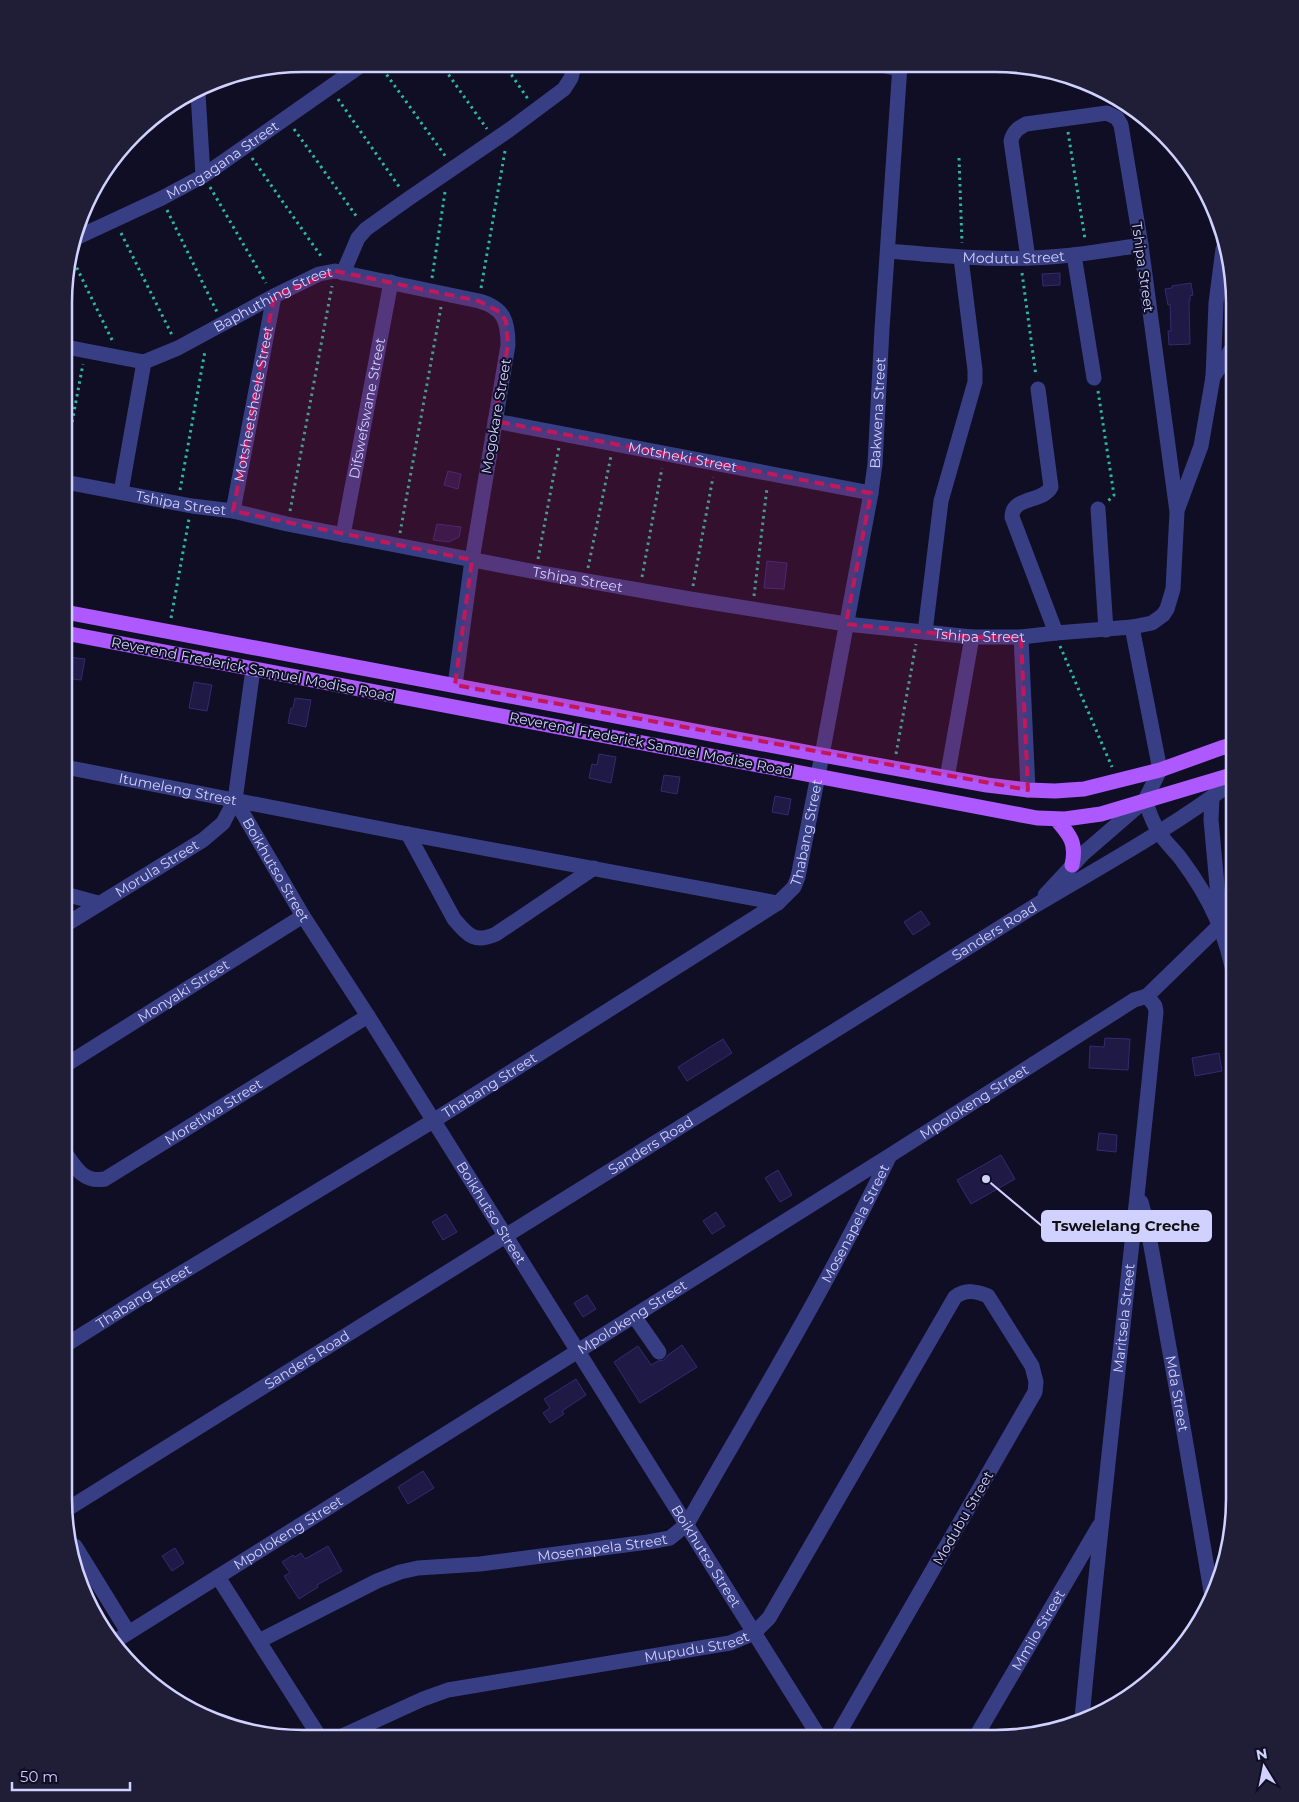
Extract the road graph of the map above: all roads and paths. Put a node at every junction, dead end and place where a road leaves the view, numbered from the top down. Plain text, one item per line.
1 (349, 72) edge
2 (384, 72) edge
3 (447, 72) edge
4 (510, 72) edge
5 (572, 72) edge
6 (900, 72) edge
7 (330, 88) junction
8 (198, 97) edge
9 (536, 110) junction
10 (287, 118) junction
11 (1066, 119) junction
12 (509, 130) junction
13 (494, 140) junction
14 (244, 147) junction
15 (959, 158) dead end
16 (451, 169) junction
17 (203, 176) junction
18 (162, 198) junction
19 (408, 199) junction
20 (114, 219) junction
21 (366, 229) junction
22 (83, 234) edge
23 (1140, 245) junction
24 (888, 251) junction
25 (1080, 254) junction
26 (1222, 257) edge
27 (962, 258) junction
28 (1024, 258) junction
29 (76, 265) edge
30 (336, 272) junction
31 (390, 282) junction
32 (437, 292) junction
33 (274, 296) junction
34 (479, 301) junction
35 (223, 324) junction
36 (209, 331) junction
37 (178, 348) junction
38 (72, 349) edge
39 (85, 352) junction
40 (1226, 358) edge
41 (121, 359) junction
42 (144, 362) junction
43 (1213, 377) junction
44 (1094, 378) joint
45 (1038, 388) joint
46 (495, 421) junction
47 (72, 422) edge
48 (561, 434) junction
49 (614, 444) junction
50 (665, 453) junction
51 (716, 463) junction
52 (768, 474) junction
53 (72, 483) edge
54 (121, 492) junction
55 (871, 493) junction
56 (185, 504) junction
57 (1098, 509) joint
58 (232, 511) junction
59 (1177, 512) junction
60 (287, 524) junction
61 (343, 535) junction
62 (398, 546) junction
63 (472, 560) junction
64 (536, 572) junction
65 (586, 580) junction
66 (639, 590) junction
67 (690, 599) junction
68 (752, 609) junction
69 (72, 613) edge
70 (846, 624) junction
71 (1132, 627) junction
72 (168, 630) junction
73 (1106, 630) junction
74 (921, 632) junction
75 (1055, 633) junction
76 (72, 634) edge
77 (972, 637) junction
78 (1021, 637) junction
79 (253, 669) junction
80 (454, 684) junction
81 (1226, 747) edge
82 (822, 755) junction
83 (72, 768) edge
84 (894, 768) junction
85 (1160, 770) junction
86 (818, 777) junction
87 (1226, 777) edge
88 (947, 778) junction
89 (1119, 781) junction
90 (1226, 787) edge
91 (1028, 790) junction
92 (1212, 797) junction
93 (234, 800) junction
94 (1145, 800) junction
95 (1056, 819) junction
96 (1159, 833) junction
97 (408, 834) junction
98 (1072, 866) junction
99 (594, 868) junction
100 (72, 896) edge
101 (98, 903) junction
102 (778, 903) junction
103 (1034, 907) junction
104 (303, 916) junction
105 (72, 920) edge
106 (1220, 924) junction
107 (1226, 943) edge
108 (1147, 996) junction
109 (368, 1016) junction
110 (72, 1061) edge
111 (433, 1121) junction
112 (890, 1156) junction
113 (72, 1161) edge
114 (1139, 1192) junction
115 (504, 1236) junction
116 (988, 1296) joint
117 (634, 1316) junction
118 (72, 1341) edge
119 (578, 1351) junction
120 (659, 1352) dead end
121 (72, 1506) edge
122 (1101, 1522) junction
123 (687, 1524) junction
124 (79, 1554) edge
125 (218, 1578) junction
126 (1210, 1584) edge
127 (754, 1633) junction
128 (123, 1636) edge
129 (259, 1641) junction
130 (1083, 1713) edge
131 (315, 1730) edge
132 (355, 1730) edge
133 (815, 1730) edge
134 (841, 1730) edge
135 (980, 1730) edge

1 - 7 street, Mongagana Street
2 - 16 path
3 - 13 path
4 - 9 path
5 - 9 street, Baphuthing Street
6 - 24 street, Bakwena Street
7 - 10 street, Mongagana Street
7 - 19 path
8 - 17 street
9 - 12 street, Baphuthing Street
10 - 14 street, Mongagana Street
10 - 21 path
11 - 23 street, Tshipa Street
11 - 25 path
11 - 28 street, Tshipa Street
12 - 13 street, Baphuthing Street
12 - 34 path
13 - 16 street, Baphuthing Street
14 - 17 street, Mongagana Street
14 - 30 path
15 - 27 path
16 - 19 street, Baphuthing Street
16 - 32 path
17 - 18 street, Mongagana Street
17 - 33 path
18 - 20 street, Mongagana Street
18 - 35 path
19 - 21 street, Baphuthing Street
20 - 22 street, Mongagana Street
20 - 37 path
21 - 30 street, Baphuthing Street
23 - 25 street, Modutu Street
23 - 59 street, Tshipa Street
24 - 27 street, Modutu Street
24 - 55 street, Bakwena Street
25 - 28 street, Modutu Street
25 - 44 street
26 - 43 street
27 - 28 street, Modutu Street
27 - 74 street
28 - 45 path
29 - 41 path
30 - 31 street, Mogokare Street
30 - 33 street, Baphuthing Street
30 - 60 path
31 - 32 street, Mogokare Street
31 - 61 street, Difswefswane Street
32 - 34 street, Mogokare Street
32 - 62 path
33 - 35 street, Baphuthing Street
33 - 58 street, Motsheetsheele Street
34 - 46 street, Mogokare Street
35 - 36 street, Baphuthing Street
36 - 37 street, Baphuthing Street
36 - 56 path
37 - 42 street, Baphuthing Street
38 - 39 street
39 - 41 street
39 - 47 path
40 - 43 street
41 - 42 street
42 - 54 street
43 - 59 street
44 - 57 path
45 - 75 street
46 - 48 street, Motsheki Street
46 - 63 street, Mogokare Street
48 - 49 street, Motsheki Street
48 - 64 path
49 - 50 street, Motsheki Street
49 - 65 path
50 - 51 street, Motsheki Street
50 - 66 path
51 - 52 street, Motsheki Street
51 - 67 path
52 - 55 street, Motsheki Street
52 - 68 path
53 - 54 street, Tshipa Street
54 - 56 street, Tshipa Street
55 - 70 street, Bakwena Street
56 - 58 street, Tshipa Street
56 - 72 path
57 - 73 street
58 - 60 street, Tshipa Street
59 - 71 street, Tshipa Street
60 - 61 street, Tshipa Street
61 - 62 street, Tshipa Street
62 - 63 street, Tshipa Street
63 - 64 street, Tshipa Street
63 - 80 street, Mogokare Street
64 - 65 street, Tshipa Street
65 - 66 street, Tshipa Street
66 - 67 street, Tshipa Street
67 - 68 street, Tshipa Street
68 - 70 street, Tshipa Street
69 - 72 main road, Reverend Frederick Samuel Modise Road
70 - 74 street, Tshipa Street
70 - 82 street, Bakwena Street
71 - 73 street, Tshipa Street
71 - 85 street
72 - 80 main road, Reverend Frederick Samuel Modise Road
73 - 75 street, Tshipa Street
74 - 77 street, Tshipa Street
74 - 84 path
75 - 78 street, Tshipa Street
75 - 89 path
76 - 79 main road, Reverend Frederick Samuel Modise Road
77 - 78 street, Tshipa Street
77 - 88 street
78 - 91 street
79 - 86 main road, Reverend Frederick Samuel Modise Road
79 - 93 street
80 - 82 main road, Reverend Frederick Samuel Modise Road
81 - 85 main road, Reverend Frederick Samuel Modise Road
82 - 84 main road, Reverend Frederick Samuel Modise Road
82 - 86 street, Thabang Street
83 - 93 street, Itumeleng Street
84 - 88 main road, Reverend Frederick Samuel Modise Road
85 - 89 main road, Reverend Frederick Samuel Modise Road
85 - 94 street
86 - 95 main road, Reverend Frederick Samuel Modise Road
86 - 102 street, Thabang Street
87 - 94 main road, Reverend Frederick Samuel Modise Road
88 - 91 main road, Reverend Frederick Samuel Modise Road
89 - 91 main road, Reverend Frederick Samuel Modise Road
90 - 92 street, Sanders Road
92 - 96 street, Sanders Road
92 - 106 street
93 - 97 street, Itumeleng Street
93 - 101 street, Morula Street
93 - 104 street, Boikhutso Street
94 - 95 main road, Reverend Frederick Samuel Modise Road
94 - 96 street
94 - 98 street
95 - 98 main road
96 - 103 street, Sanders Road
96 - 106 street
97 - 99 street, Itumeleng Street
97 - 99 street
98 - 103 street
99 - 102 street, Itumeleng Street
100 - 101 street
101 - 105 street, Morula Street
102 - 111 street, Thabang Street
103 - 115 street, Sanders Road
104 - 109 street, Boikhutso Street
104 - 110 street, Monyaki Street
106 - 107 street
106 - 108 street
108 - 112 street, Mpolokeng Street
108 - 114 street, Maritsela Street
109 - 111 street, Boikhutso Street
109 - 113 street, Moretlwa Street
111 - 115 street, Boikhutso Street
111 - 118 street, Thabang Street
112 - 117 street, Mpolokeng Street
112 - 123 street, Mosenapela Street
114 - 122 street, Maritsela Street
114 - 126 street, Mda Street
115 - 119 street, Boikhutso Street
115 - 121 street, Sanders Road
116 - 127 street, Mupudu Street
116 - 134 street, Modubu Street
117 - 119 street, Mpolokeng Street
117 - 120 street
119 - 123 street, Boikhutso Street
119 - 125 street, Mpolokeng Street
122 - 130 street, Maritsela Street
122 - 135 street, Mmilo Street
123 - 127 street, Boikhutso Street
123 - 129 street, Mosenapela Street
124 - 128 street
125 - 128 street, Mpolokeng Street
125 - 129 street
127 - 132 street, Mupudu Street
127 - 133 street, Boikhutso Street
129 - 131 street

